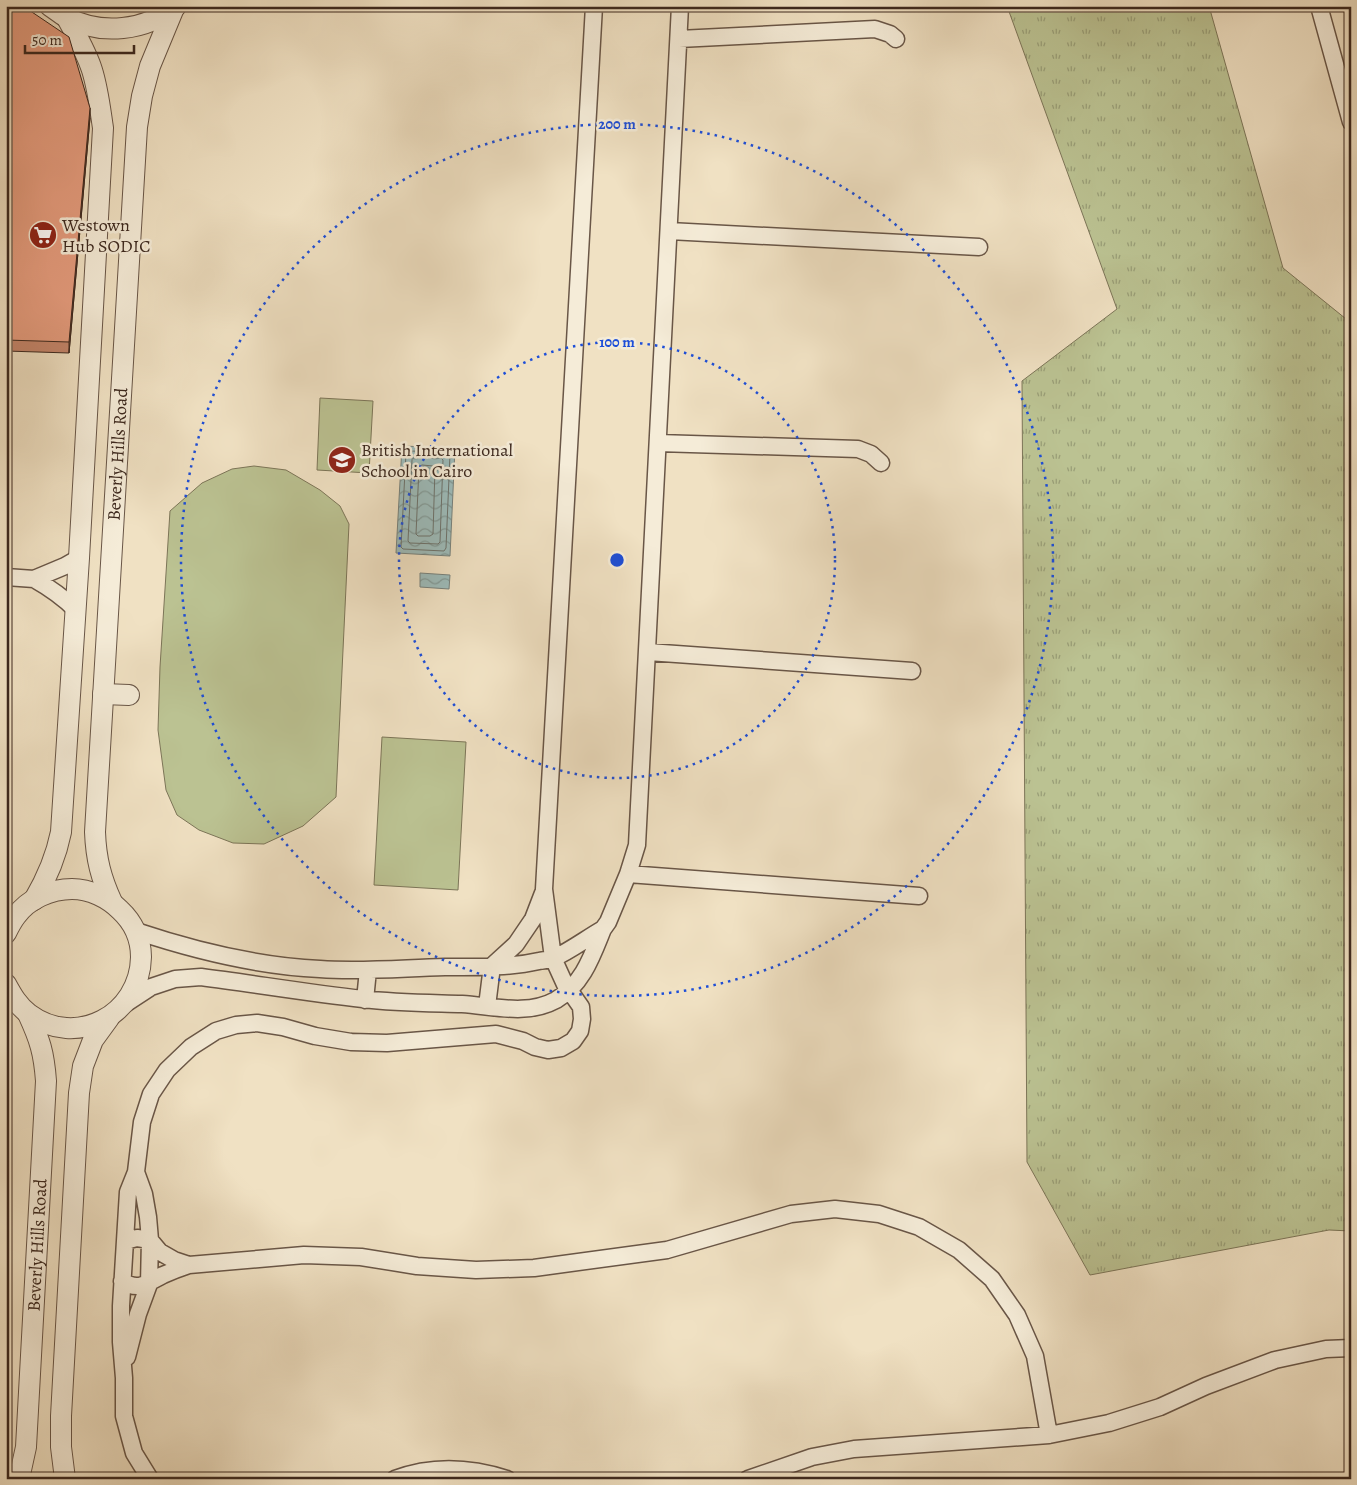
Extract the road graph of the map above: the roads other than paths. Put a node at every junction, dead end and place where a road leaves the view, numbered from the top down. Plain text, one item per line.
1 (594, 6) edge
2 (680, 6) edge
3 (1319, 6) edge
4 (175, 7) edge
5 (58, 12) edge
6 (679, 39) junction
7 (896, 39) dead end
8 (1351, 122) edge
9 (669, 231) junction
10 (979, 247) dead end
11 (658, 443) junction
12 (881, 463) dead end
13 (79, 558) junction
14 (6, 577) edge
15 (34, 579) junction
16 (76, 610) junction
17 (648, 652) junction
18 (912, 671) dead end
19 (103, 694) junction
20 (129, 695) dead end
21 (628, 874) junction
22 (544, 889) junction
23 (919, 896) dead end
24 (34, 900) junction
25 (112, 902) junction
26 (11, 919) edge
27 (603, 929) junction
28 (136, 931) junction
29 (6, 933) edge
30 (553, 958) junction
31 (492, 966) junction
32 (368, 970) junction
33 (568, 991) junction
34 (9, 992) edge
35 (365, 1000) junction
36 (125, 1004) junction
37 (486, 1006) junction
38 (28, 1014) junction
39 (109, 1018) junction
40 (136, 1172) junction
41 (150, 1240) junction
42 (125, 1241) junction
43 (189, 1265) junction
44 (122, 1280) junction
45 (148, 1284) junction
46 (1351, 1348) edge
47 (124, 1378) junction
48 (1049, 1435) junction
49 (781, 1468) junction
50 (19, 1479) edge
51 (65, 1479) edge
52 (150, 1479) edge
53 (395, 1479) edge
54 (507, 1479) edge
55 (748, 1479) edge
56 (766, 1479) edge

1 - 22 street
2 - 6 street
3 - 8 street
4 - 5 street
4 - 19 street, Beverly Hills Road
5 - 13 street, Beverly Hills Road
6 - 7 street
6 - 9 street
9 - 10 street
9 - 11 street
11 - 12 street
11 - 17 street
13 - 15 street
13 - 16 street, Beverly Hills Road
14 - 15 street
15 - 16 street
16 - 24 street, Beverly Hills Road
17 - 18 street
17 - 21 street
19 - 20 street
19 - 25 street, Beverly Hills Road
21 - 23 street
21 - 27 street
22 - 30 street
22 - 31 street
24 - 25 street
24 - 26 street
25 - 28 street
26 - 29 street
27 - 30 street
27 - 33 street
28 - 32 street
28 - 36 street
30 - 31 street
30 - 33 street
31 - 32 street
31 - 37 street
32 - 35 street
33 - 37 street
33 - 40 street
34 - 38 street
35 - 36 street
35 - 37 street
36 - 39 street
38 - 39 street
38 - 50 street, Beverly Hills Road
39 - 51 street, Beverly Hills Road
40 - 41 street
40 - 42 street
41 - 42 street
41 - 43 street
41 - 45 street
42 - 44 street
43 - 45 street
43 - 48 street
44 - 45 street
44 - 47 street
45 - 47 street
46 - 48 street
47 - 52 street
48 - 49 street
49 - 55 street
49 - 56 street
53 - 54 street

